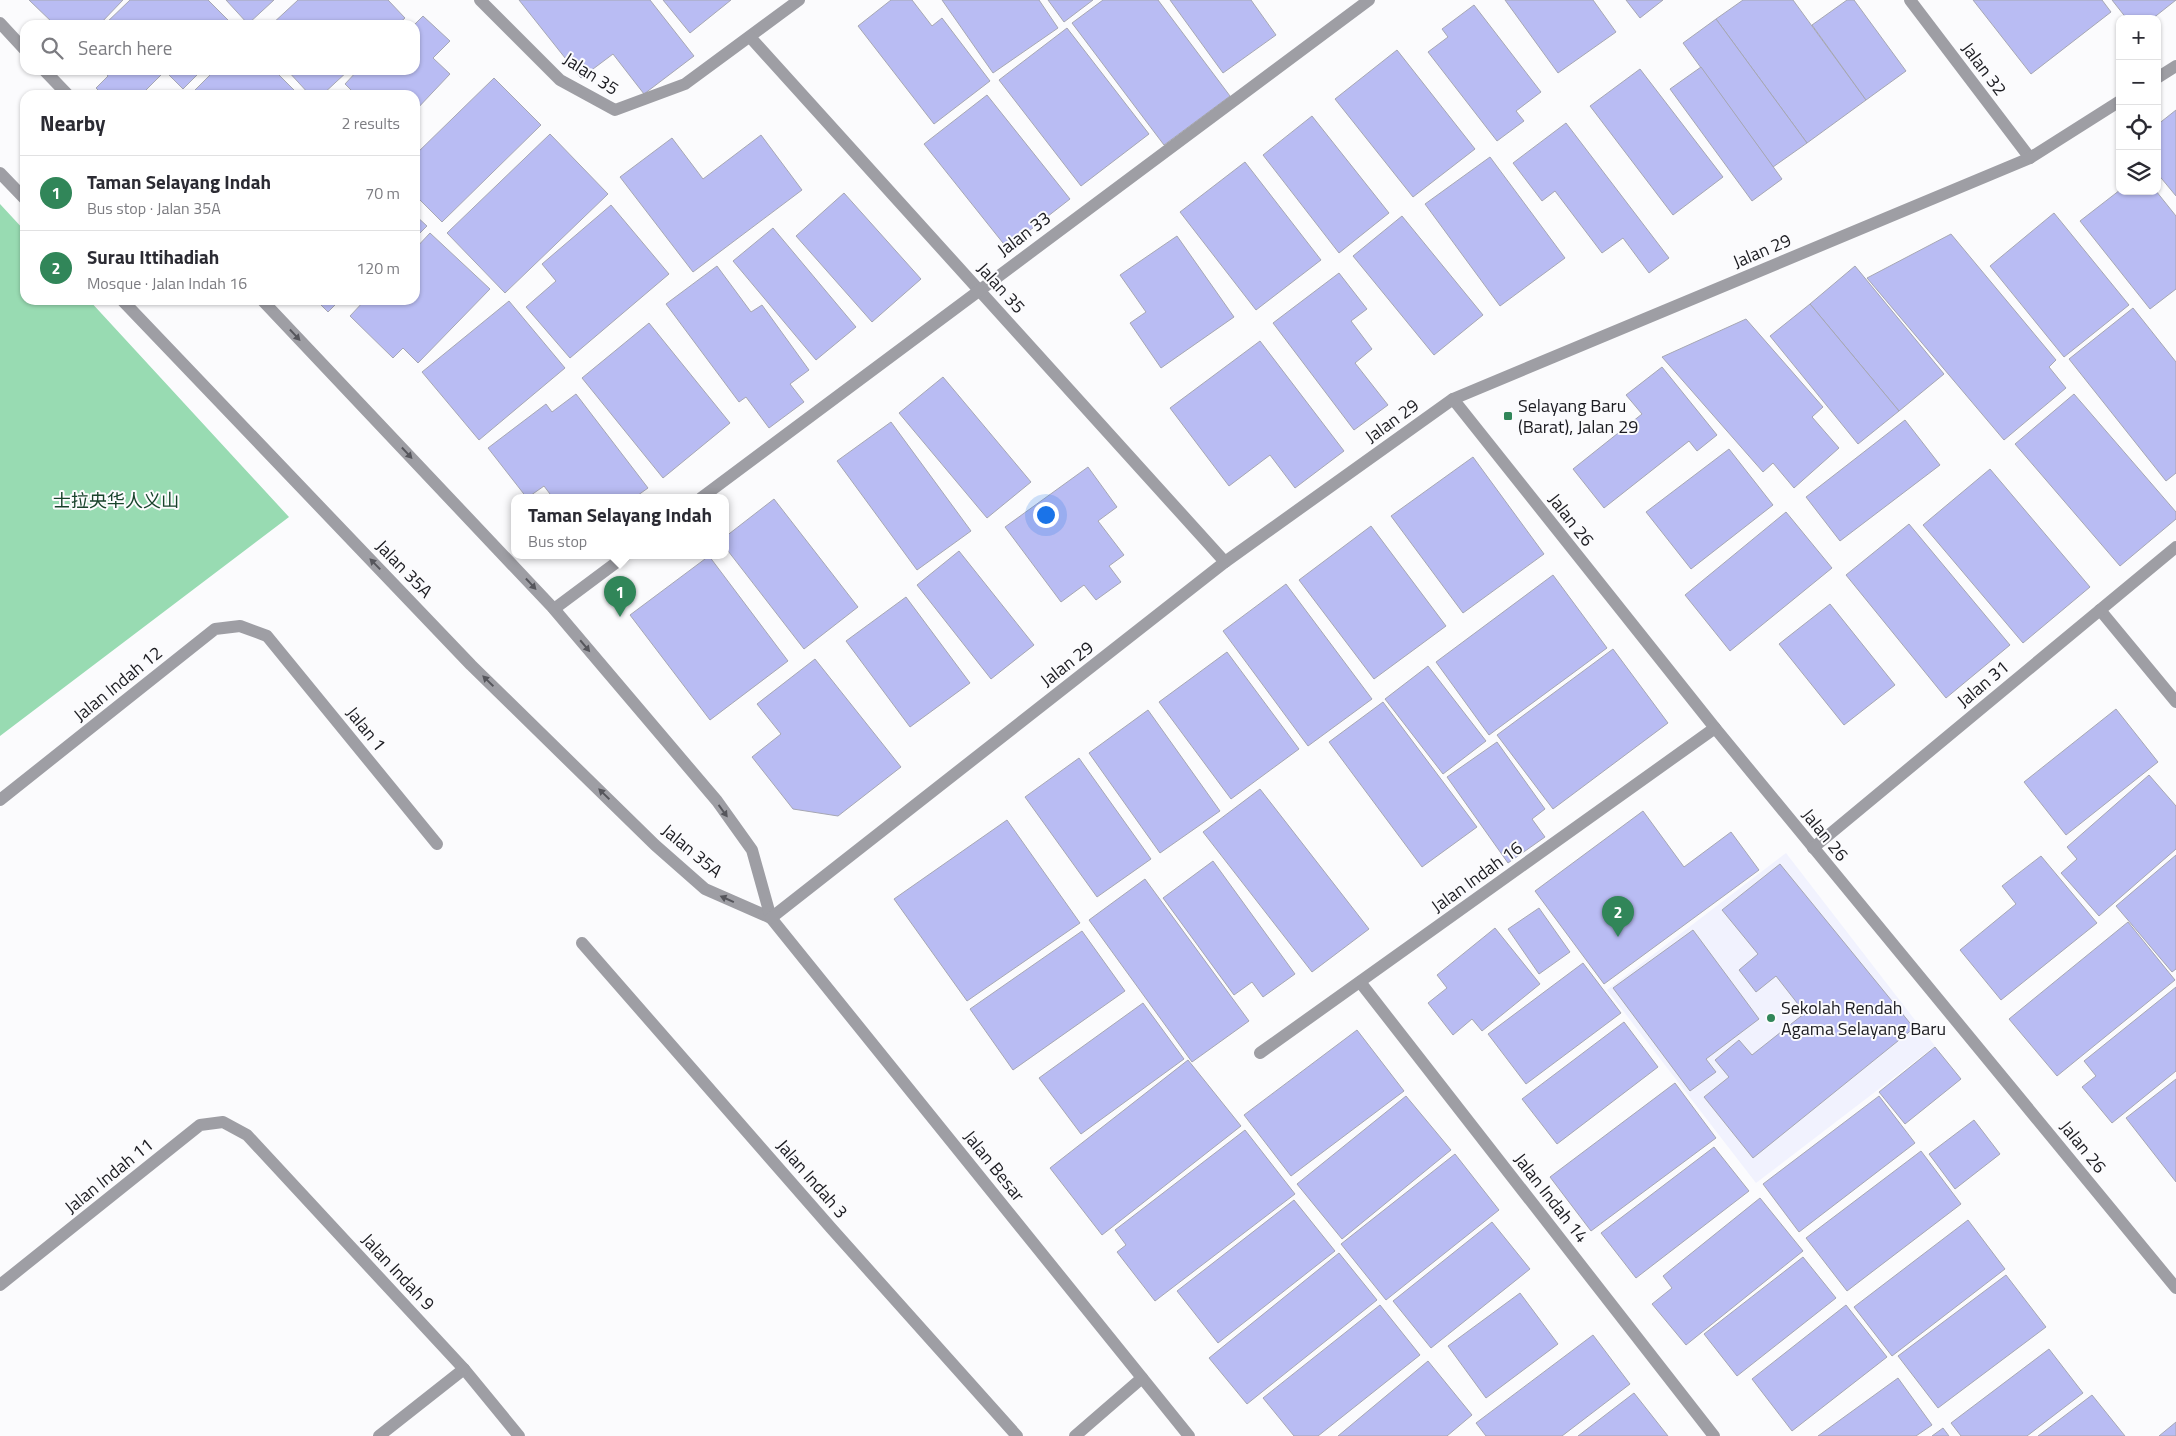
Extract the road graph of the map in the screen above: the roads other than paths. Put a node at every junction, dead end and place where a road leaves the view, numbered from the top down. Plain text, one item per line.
1 (480, 0) edge
2 (799, 0) edge
3 (1369, 0) edge
4 (1910, 0) edge
5 (0, 23) edge
6 (750, 37) junction
7 (20, 45) edge
8 (2176, 66) edge
9 (49, 75) edge
10 (2161, 75) edge
11 (63, 90) edge
12 (2116, 104) edge
13 (2030, 158) junction
14 (0, 173) edge
15 (20, 194) edge
16 (978, 289) junction
17 (127, 305) edge
18 (267, 305) edge
19 (1453, 399) junction
20 (706, 494) edge
21 (2176, 547) edge
22 (620, 559) edge
23 (1225, 562) junction
24 (554, 609) junction
25 (2100, 610) junction
26 (267, 636) joint
27 (2176, 702) edge
28 (1715, 728) junction
29 (0, 800) edge
30 (437, 844) dead end
31 (1813, 848) junction
32 (771, 918) junction
33 (582, 943) dead end
34 (1360, 982) junction
35 (1260, 1053) dead end
36 (247, 1135) joint
37 (0, 1285) edge
38 (2176, 1288) edge
39 (464, 1369) junction
40 (1142, 1378) junction
41 (379, 1436) edge
42 (519, 1436) edge
43 (1017, 1436) edge
44 (1075, 1436) edge
45 (1189, 1436) edge
46 (1714, 1436) edge

1 - 6 street, Jalan 35
2 - 6 street, Jalan 35
3 - 16 street, Jalan 33
4 - 13 street, Jalan 32
5 - 7 street
6 - 16 street, Jalan 35
8 - 10 street
9 - 11 street
12 - 13 street, Jalan 29
13 - 19 street, Jalan 29
14 - 15 street
16 - 20 street, Jalan 33
16 - 23 street, Jalan 35
32 -> 17 street, Jalan 35A
18 -> 24 street
19 - 23 street, Jalan 29
19 - 28 street, Jalan 26
21 - 25 street, Jalan 31
22 - 24 street
23 - 32 street, Jalan 29
24 -> 32 street
25 - 27 street
25 - 31 street, Jalan 31
26 - 29 street, Jalan Indah 12
26 - 30 street, Jalan 1
28 - 31 street, Jalan 26
28 - 34 street, Jalan Indah 16
31 - 38 street, Jalan 26
32 - 40 street, Jalan Besar
33 - 43 street, Jalan Indah 3
34 - 35 street, Jalan Indah 16
34 - 46 street, Jalan Indah 14
36 - 37 street, Jalan Indah 11
36 - 39 street, Jalan Indah 9
39 - 41 street
39 - 42 street, Jalan Indah 9
40 - 44 street
40 - 45 street, Jalan Besar

